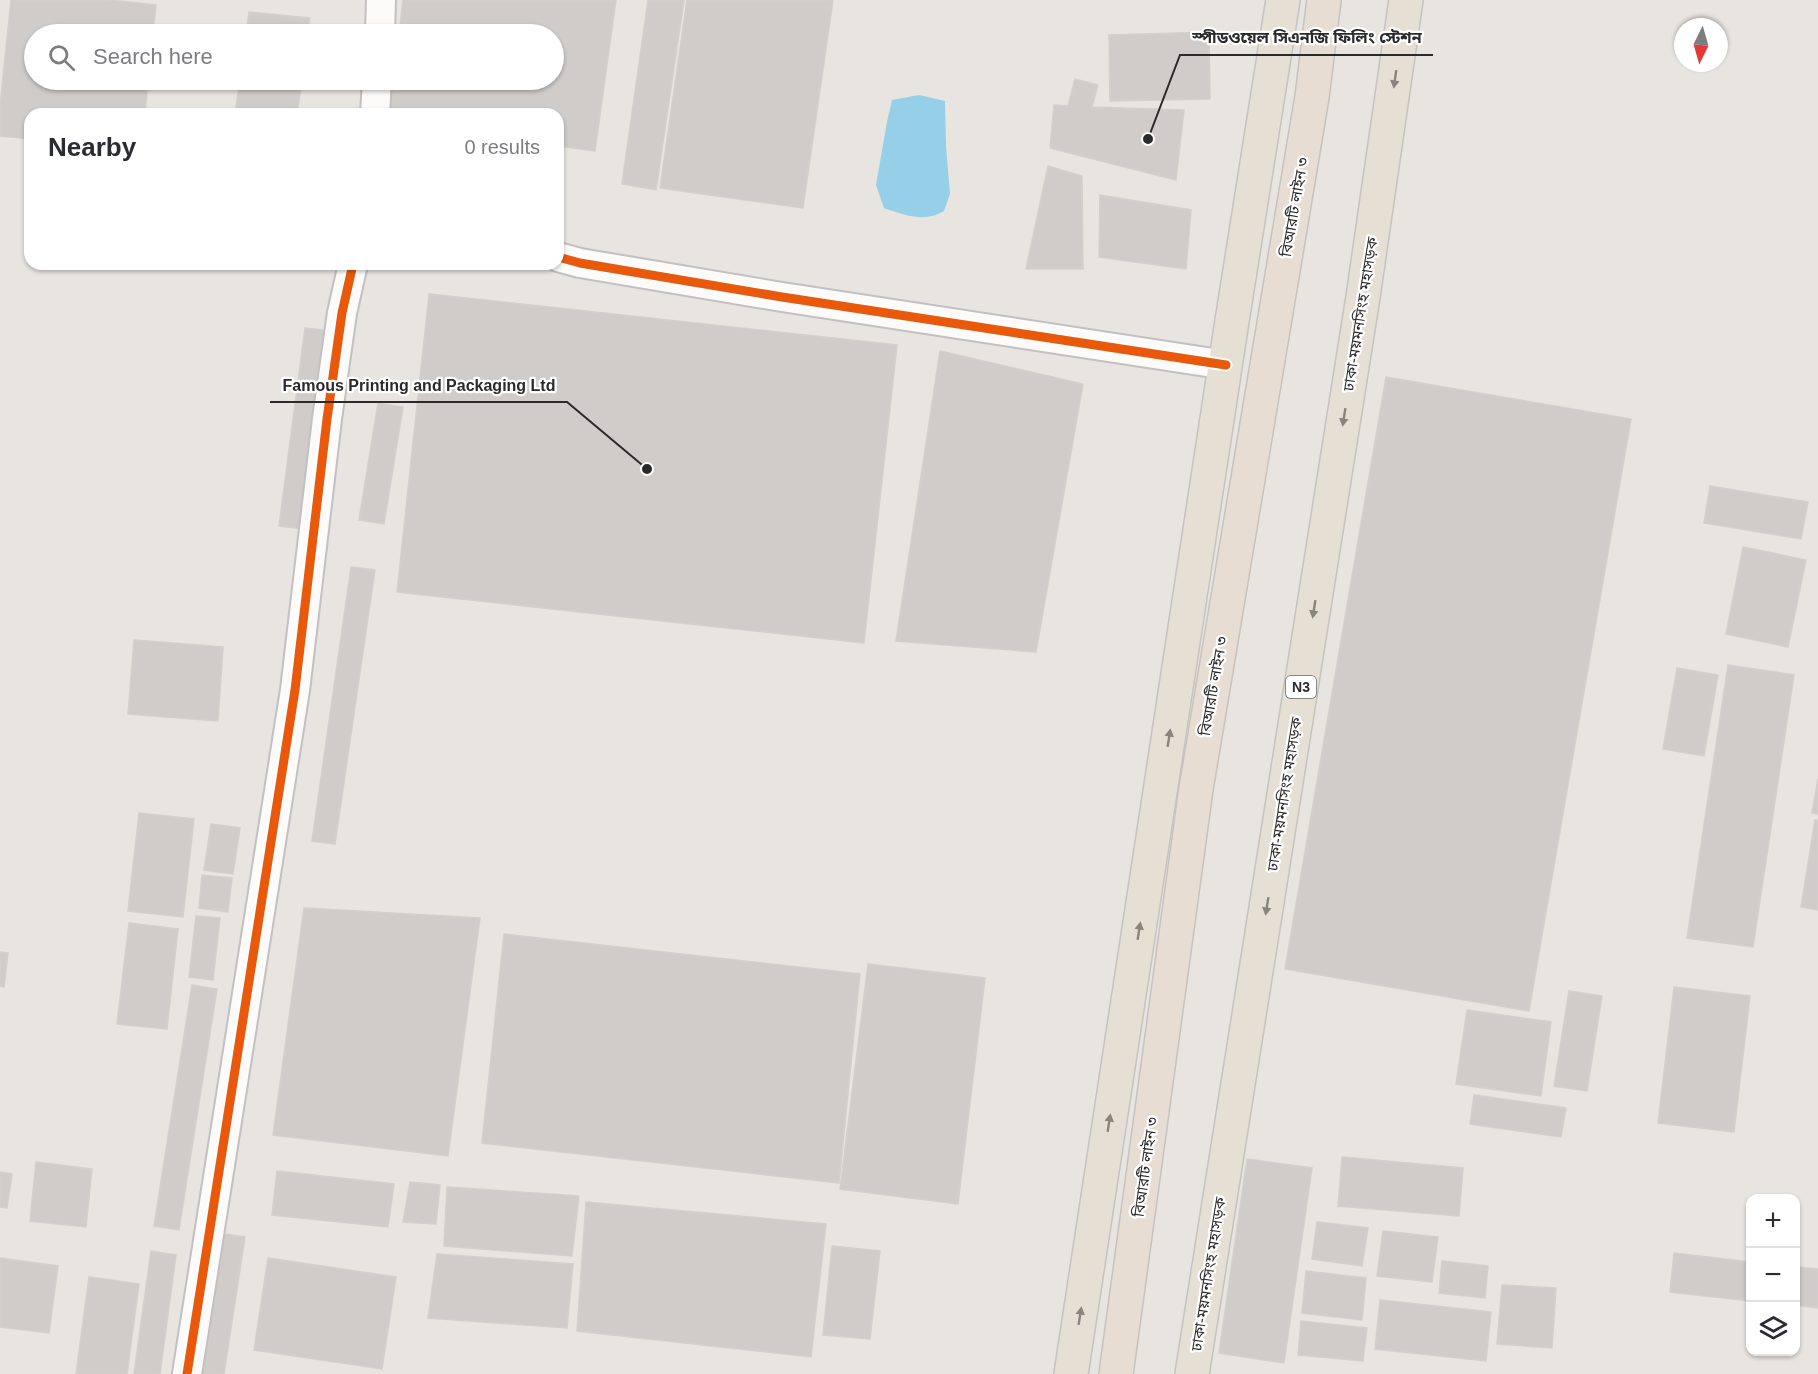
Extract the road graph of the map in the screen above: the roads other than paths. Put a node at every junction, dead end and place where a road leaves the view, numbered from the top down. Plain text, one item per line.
1 (381, 0) edge
2 (1282, 0) edge
3 (1324, 0) edge
4 (1406, 0) edge
5 (380, 24) edge
6 (376, 90) edge
7 (375, 108) edge
8 (564, 259) edge
9 (352, 270) edge
10 (1226, 364) junction
11 (186, 1374) edge
12 (1071, 1374) edge
13 (1116, 1374) edge
14 (1192, 1374) edge

1 - 5 street
2 - 10 highway
3 - 13 highway, বিআরটি লাইন ৩
4 -> 14 highway, ঢাকা-ময়মনসিংহ মহাসড়ক / N3
6 - 7 street
8 - 10 street
9 - 11 street
12 -> 10 highway

